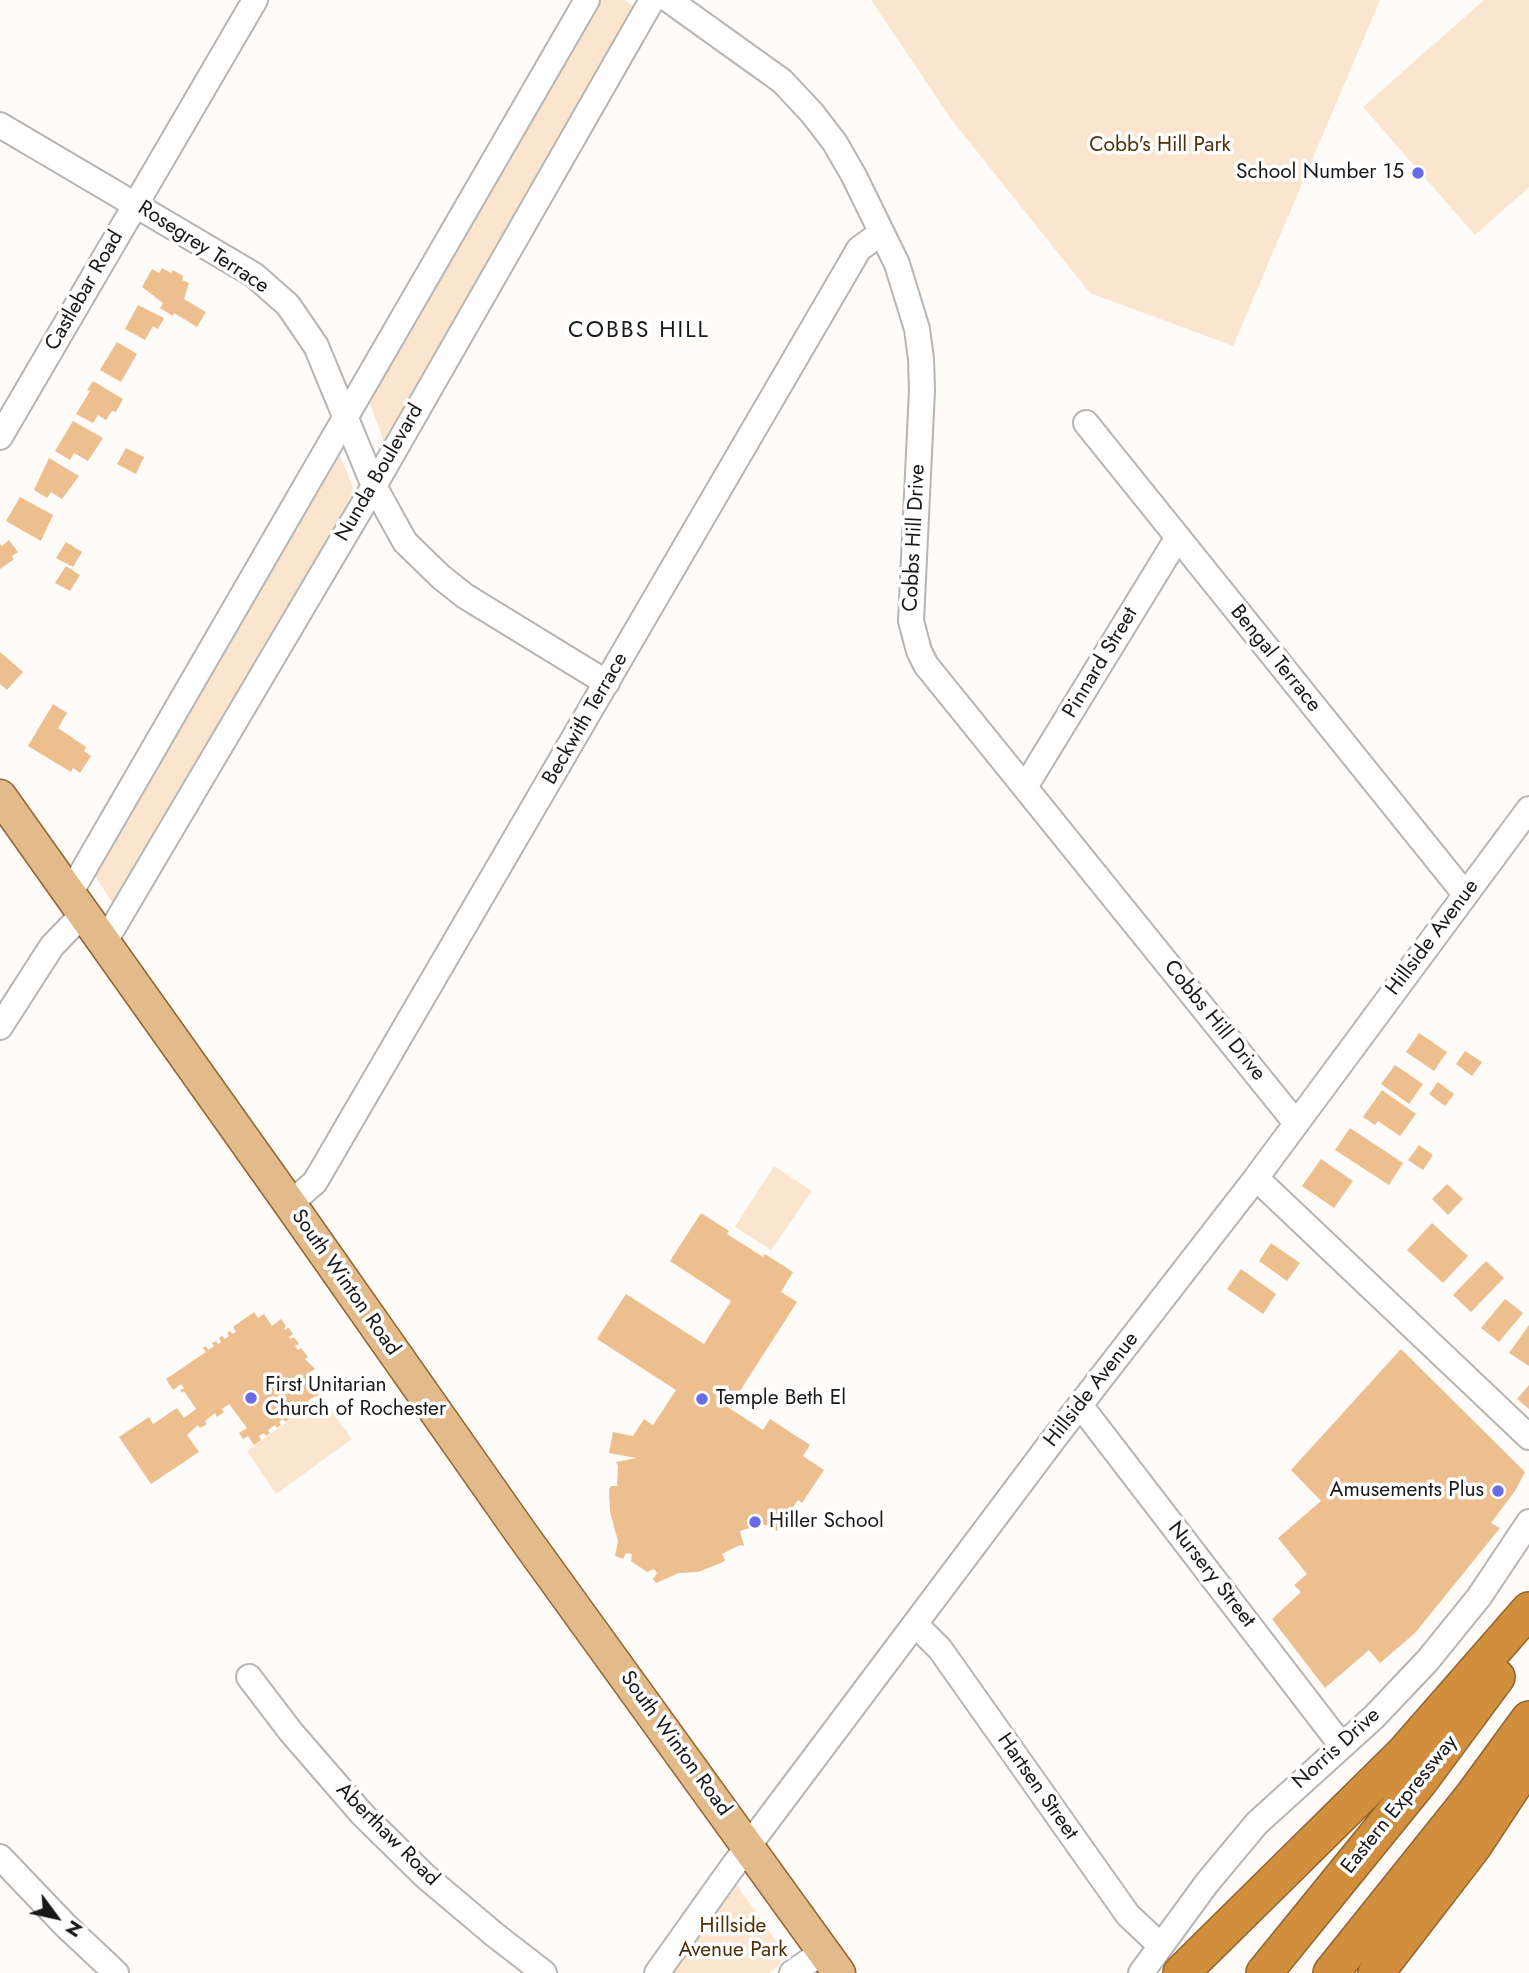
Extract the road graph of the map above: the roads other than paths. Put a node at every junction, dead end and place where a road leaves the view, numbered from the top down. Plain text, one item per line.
1 (255, 0) edge
2 (587, 0) edge
3 (652, 0) edge
4 (668, 0) edge
5 (0, 125) edge
6 (136, 204) junction
7 (881, 233) junction
8 (345, 417) junction
9 (1086, 423) dead end
10 (0, 437) edge
11 (374, 486) junction
12 (1178, 537) junction
13 (607, 683) junction
14 (1025, 788) junction
15 (0, 796) edge
16 (1529, 810) edge
17 (1465, 894) junction
18 (76, 904) junction
19 (104, 943) junction
20 (0, 1027) edge
21 (1296, 1123) junction
22 (1256, 1178) junction
23 (290, 1204) junction
24 (1080, 1405) junction
25 (1529, 1437) edge
26 (1529, 1522) edge
27 (1529, 1610) edge
28 (916, 1625) junction
29 (1529, 1631) edge
30 (249, 1677) dead end
31 (1529, 1719) edge
32 (1342, 1746) junction
33 (1529, 1762) edge
34 (750, 1847) junction
35 (0, 1857) edge
36 (1171, 1959) edge
37 (831, 1962) edge
38 (116, 1973) edge
39 (544, 1973) edge
40 (657, 1973) edge
41 (792, 1973) edge
42 (1141, 1973) edge
43 (1264, 1973) edge
44 (1331, 1973) edge
45 (1376, 1973) edge

1 - 6 street, Castlebar Road
2 - 8 street
3 - 11 street, Nunda Boulevard
4 - 7 street, Cobbs Hill Drive
5 - 6 street, Rosegrey Terrace
6 - 8 street, Rosegrey Terrace
6 - 10 street, Castlebar Road
7 - 13 street, Beckwith Terrace
7 - 14 street, Cobbs Hill Drive
8 - 11 street, Rosegrey Terrace
8 - 18 street
9 - 12 street, Bengal Terrace
11 - 13 street, Rosegrey Terrace
11 - 19 street, Nunda Boulevard
12 - 14 street, Pinnard Street
12 - 17 street, Bengal Terrace
13 - 23 street, Beckwith Terrace
14 - 21 street, Cobbs Hill Drive
15 - 18 main road, South Winton Road
16 - 17 street, Hillside Avenue
17 - 21 street, Hillside Avenue
18 - 19 main road, South Winton Road
18 - 20 street
19 - 23 main road, South Winton Road
21 - 22 street, Hillside Avenue
22 - 24 street, Hillside Avenue
22 - 25 street
23 - 34 main road, South Winton Road
24 - 28 street, Hillside Avenue
24 - 32 street, Nursery Street
26 - 32 street, Norris Drive
27 - 36 highway
28 - 34 street, Hillside Avenue
28 - 36 street, Hartsen Street
29 - 43 highway, Eastern Expressway
30 - 39 street, Aberthaw Road
31 - 44 highway
32 - 36 street, Norris Drive
33 - 45 highway
34 - 37 main road, South Winton Road
34 - 40 street, Hillside Avenue
35 - 38 street
36 - 42 street, Norris Drive
37 - 41 street

